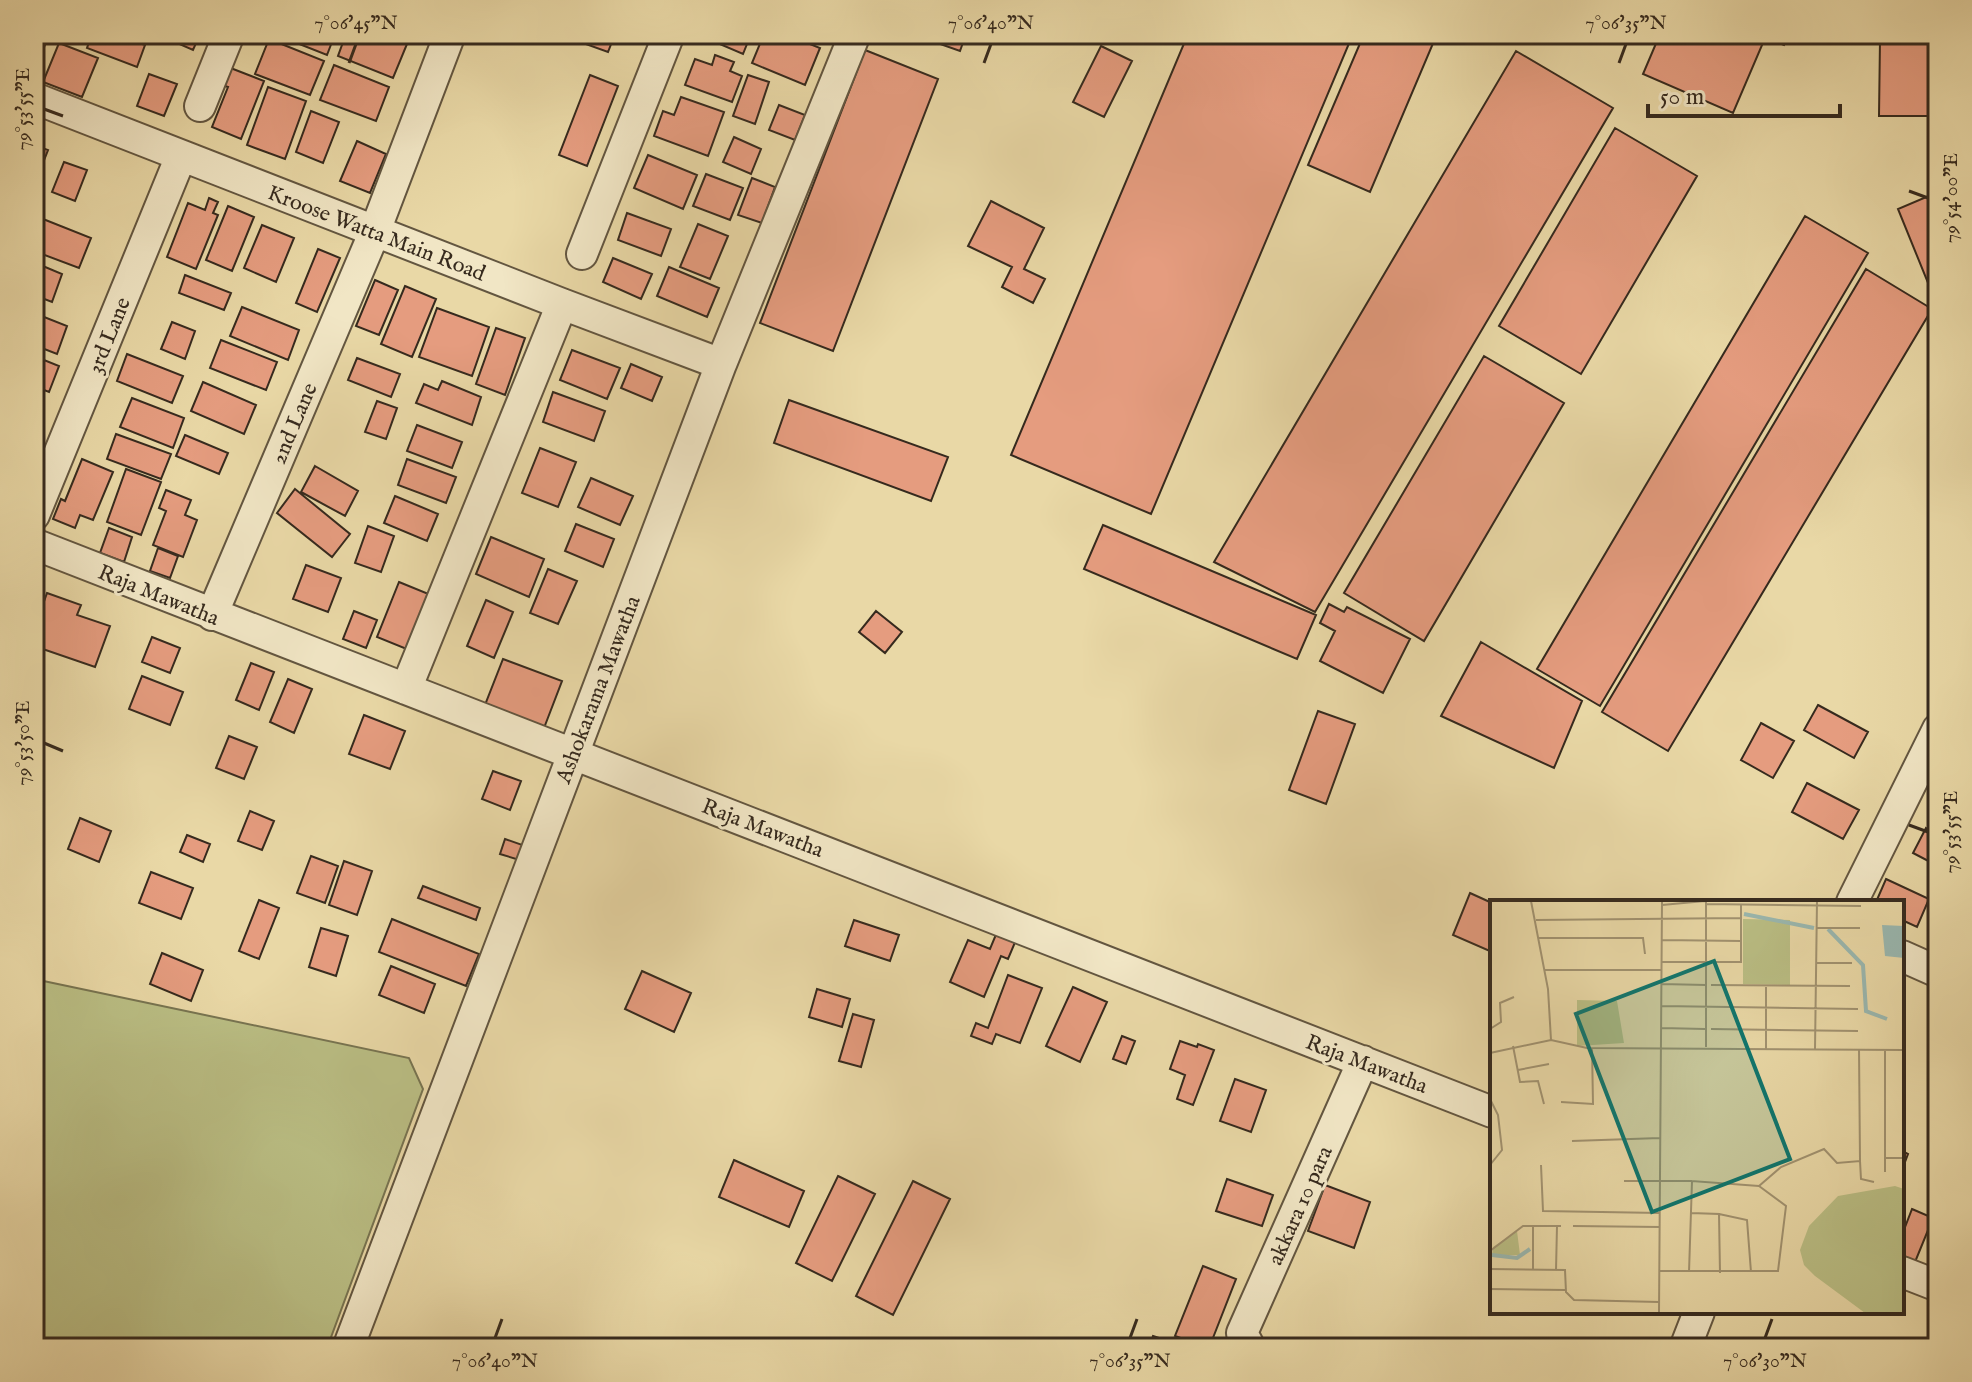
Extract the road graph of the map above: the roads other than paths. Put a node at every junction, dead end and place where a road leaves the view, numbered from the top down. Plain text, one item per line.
1 (229, 34) edge
2 (450, 34) edge
3 (669, 34) edge
4 (855, 34) edge
5 (34, 98) edge
6 (200, 106) dead end
7 (181, 156) junction
8 (375, 231) junction
9 (582, 254) dead end
10 (562, 304) junction
11 (721, 364) junction
12 (34, 515) edge
13 (34, 544) edge
14 (212, 615) junction
15 (406, 689) junction
16 (1938, 729) edge
17 (573, 753) junction
18 (1853, 900) edge
19 (1904, 957) edge
20 (1938, 972) edge
21 (1363, 1061) junction
22 (1490, 1111) edge
23 (1904, 1273) edge
24 (1938, 1286) edge
25 (1698, 1314) edge
26 (348, 1348) edge
27 (1250, 1348) edge
28 (1685, 1348) edge

1 - 6 street
2 - 8 street, 2nd Lane
3 - 9 street
4 - 11 street, Ashokarama Mawatha
5 - 7 street, Kroose Watta Main Road
7 - 8 street, Kroose Watta Main Road
7 - 12 street, 3rd Lane
8 - 10 street, Kroose Watta Main Road
8 - 14 street, 2nd Lane
10 - 11 street, Kroose Watta Main Road
10 - 15 street
11 - 17 street, Ashokarama Mawatha
13 - 14 street, Raja Mawatha
14 - 15 street, Raja Mawatha
15 - 17 street, Raja Mawatha
16 - 18 street
17 - 21 street, Raja Mawatha
17 - 26 street, Ashokarama Mawatha
19 - 20 street
21 - 22 street, Raja Mawatha
21 - 27 street, akkara 10 para
23 - 24 street
25 - 28 street

